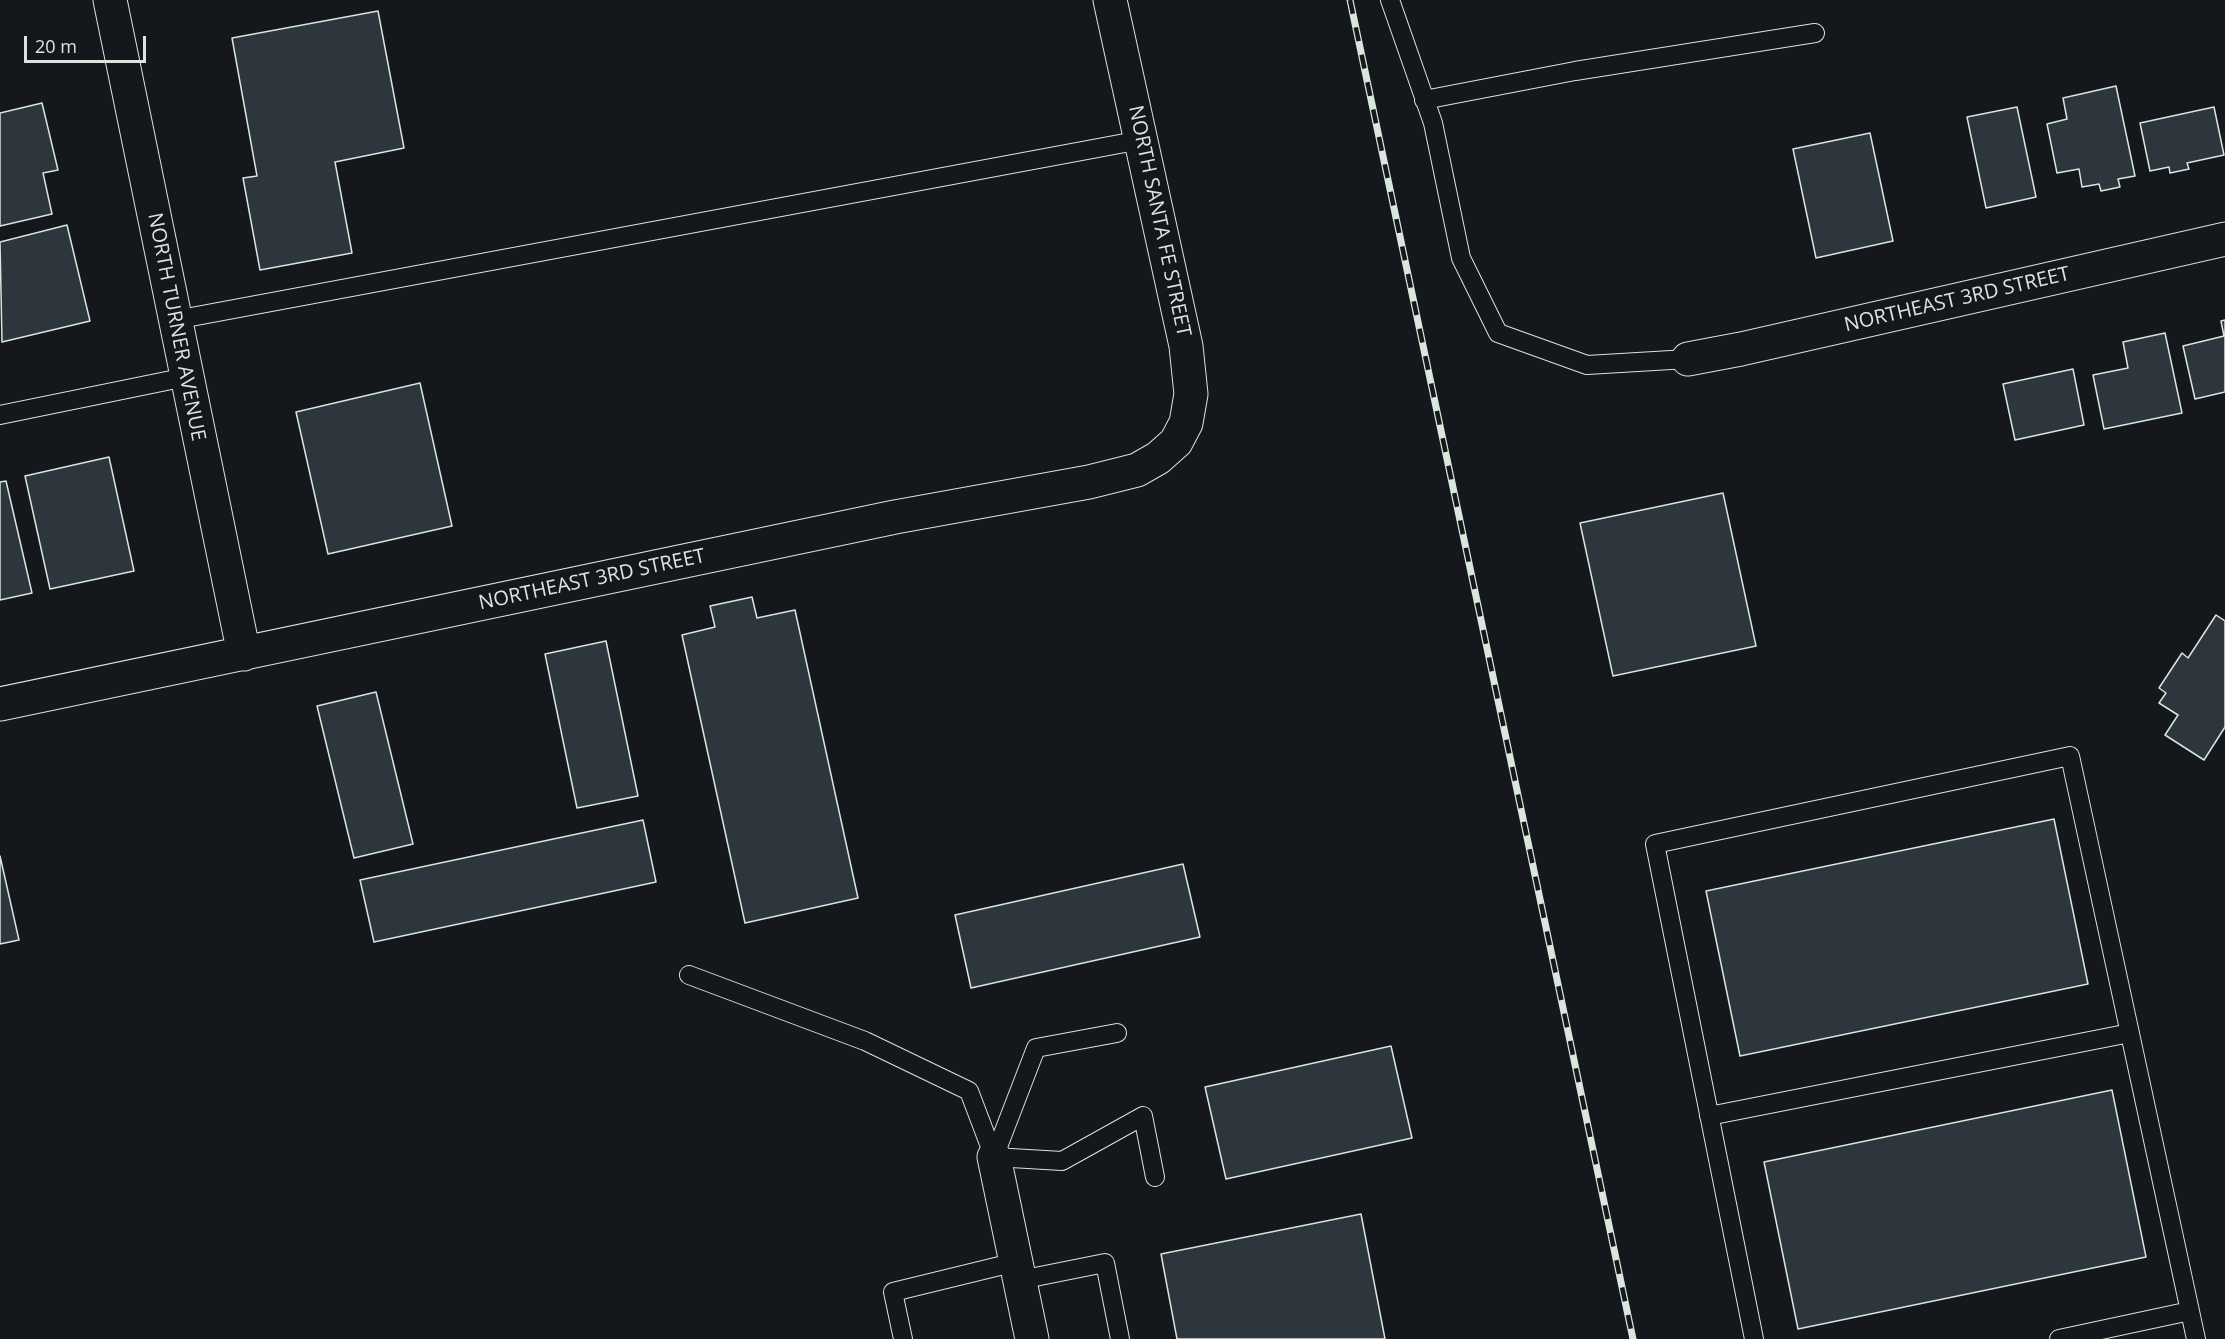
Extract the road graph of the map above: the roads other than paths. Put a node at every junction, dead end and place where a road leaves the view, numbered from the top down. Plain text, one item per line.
1 (110, 0) edge
2 (1110, 0) edge
3 (1390, 0) edge
4 (1815, 33) dead end
5 (1424, 100) junction
6 (1141, 140) junction
7 (2225, 239) edge
8 (175, 320) junction
9 (1688, 358) joint
10 (186, 376) junction
11 (0, 415) edge
12 (1176, 442) joint
13 (244, 654) junction
14 (0, 704) edge
15 (690, 975) dead end
16 (1117, 1033) dead end
17 (2130, 1033) junction
18 (1709, 1116) junction
19 (993, 1157) junction
20 (1155, 1177) dead end
21 (1018, 1271) junction
22 (2190, 1311) junction
23 (903, 1339) edge
24 (1032, 1339) edge
25 (1120, 1339) edge
26 (1754, 1339) edge
27 (2059, 1339) edge
28 (2196, 1339) edge

1 - 8 street, NORTH TURNER AVENUE
2 - 6 street, NORTH SANTA FE STREET
3 - 5 lane
4 - 5 lane
5 - 9 lane
6 - 8 lane
6 - 12 street, NORTH SANTA FE STREET
7 - 9 street, NORTHEAST 3RD STREET
8 - 10 street, NORTH TURNER AVENUE
10 - 11 lane
10 - 13 street, NORTH TURNER AVENUE
12 - 13 street, NORTHEAST 3RD STREET
13 - 14 street, NORTHEAST 3RD STREET
15 - 19 lane
16 - 19 lane
17 - 18 lane
17 - 18 lane
17 - 22 lane
18 - 26 lane
19 - 20 lane
19 - 21 street
21 - 23 lane
21 - 24 street
21 - 25 lane
22 - 27 lane
22 - 28 lane

